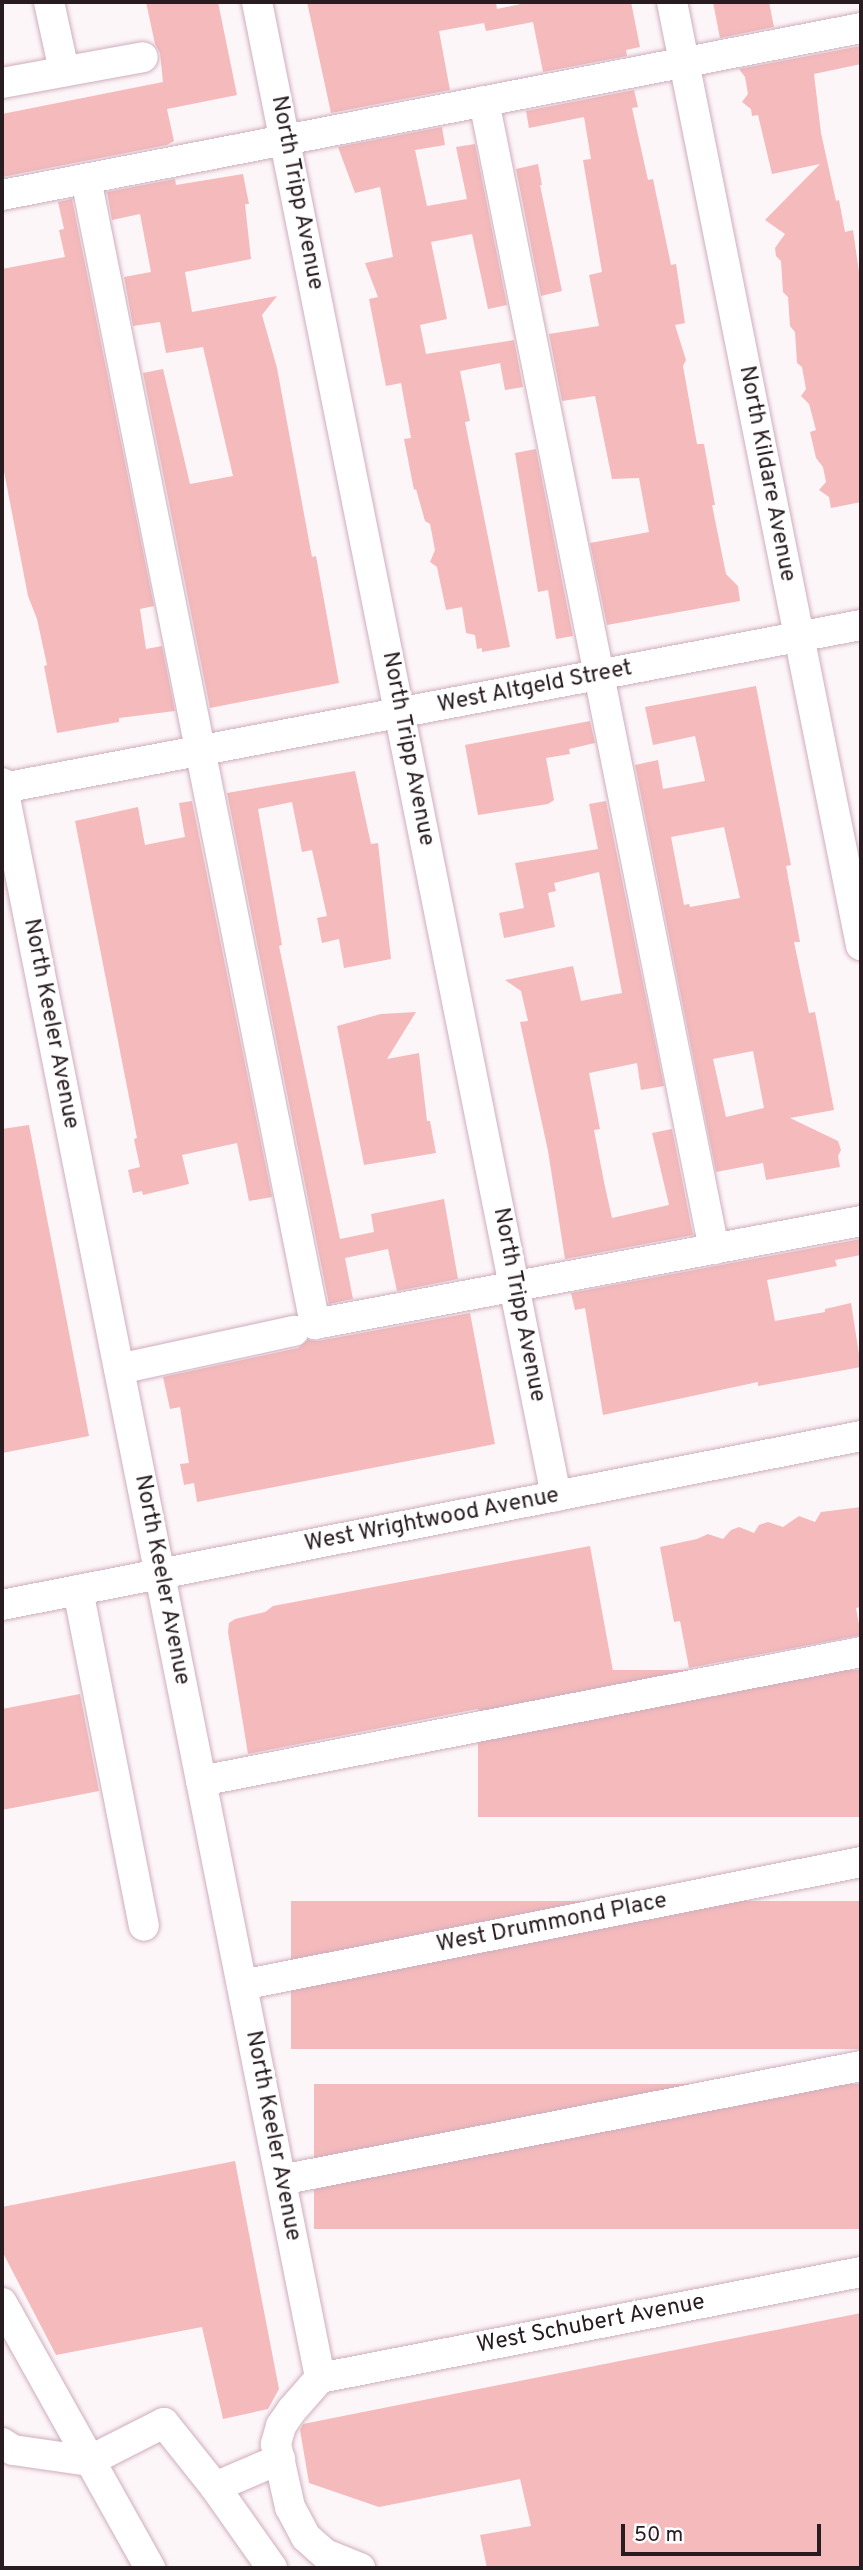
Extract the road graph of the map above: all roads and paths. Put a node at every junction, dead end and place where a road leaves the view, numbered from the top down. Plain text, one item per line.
1 (49, 2) edge
2 (257, 2) edge
3 (672, 2) edge
4 (861, 28) edge
5 (143, 57) dead end
6 (684, 61) junction
7 (64, 71) junction
8 (2, 83) edge
9 (484, 102) junction
10 (285, 141) junction
11 (86, 179) junction
12 (2, 195) edge
13 (861, 625) edge
14 (799, 638) junction
15 (600, 676) junction
16 (400, 714) junction
17 (201, 751) junction
18 (2, 785) edge
19 (861, 945) edge
20 (861, 1221) edge
21 (714, 1249) junction
22 (514, 1287) junction
23 (294, 1331) dead end
24 (119, 1369) junction
25 (861, 1436) edge
26 (556, 1496) junction
27 (160, 1574) junction
28 (78, 1590) junction
29 (2, 1605) edge
30 (861, 1652) edge
31 (201, 1781) junction
32 (861, 1862) edge
33 (144, 1926) dead end
34 (242, 1985) junction
35 (861, 2066) edge
36 (281, 2180) junction
37 (861, 2272) edge
38 (2, 2303) edge
39 (320, 2378) junction
40 (2, 2443) edge
41 (280, 2459) junction
42 (89, 2461) junction
43 (215, 2487) junction
44 (150, 2568) edge
45 (272, 2568) edge
46 (360, 2568) edge

1 - 7 street
2 - 10 street, North Tripp Avenue
3 - 6 street, North Kildare Avenue
4 - 6 street
5 - 7 street
6 - 9 street
6 - 14 street, North Kildare Avenue
7 - 8 street
9 - 10 street
9 - 15 street
10 - 11 street
10 - 16 street, North Tripp Avenue
11 - 12 street
11 - 17 street
13 - 14 street, West Altgeld Street
14 - 15 street, West Altgeld Street
14 - 19 street, North Kildare Avenue
15 - 16 street, West Altgeld Street
15 - 21 street
16 - 17 street, West Altgeld Street
16 - 22 street, North Tripp Avenue
17 - 18 street, West Altgeld Street
17 - 22 street
18 - 24 street, North Keeler Avenue
20 - 21 street
21 - 22 street
22 - 26 street, North Tripp Avenue
23 - 24 street
24 - 27 street, North Keeler Avenue
25 - 26 street, West Wrightwood Avenue
26 - 27 street, West Wrightwood Avenue
27 - 28 street, West Wrightwood Avenue
27 - 31 street, North Keeler Avenue
28 - 29 street, West Wrightwood Avenue
28 - 33 street
30 - 31 street
31 - 34 street, North Keeler Avenue
32 - 34 street, West Drummond Place
34 - 36 street, North Keeler Avenue
35 - 36 street
36 - 39 street, North Keeler Avenue
37 - 39 street, West Schubert Avenue
38 - 42 street
39 - 41 street
40 - 42 street
41 - 43 street
41 - 46 street
42 - 43 street
42 - 44 street
43 - 45 street

